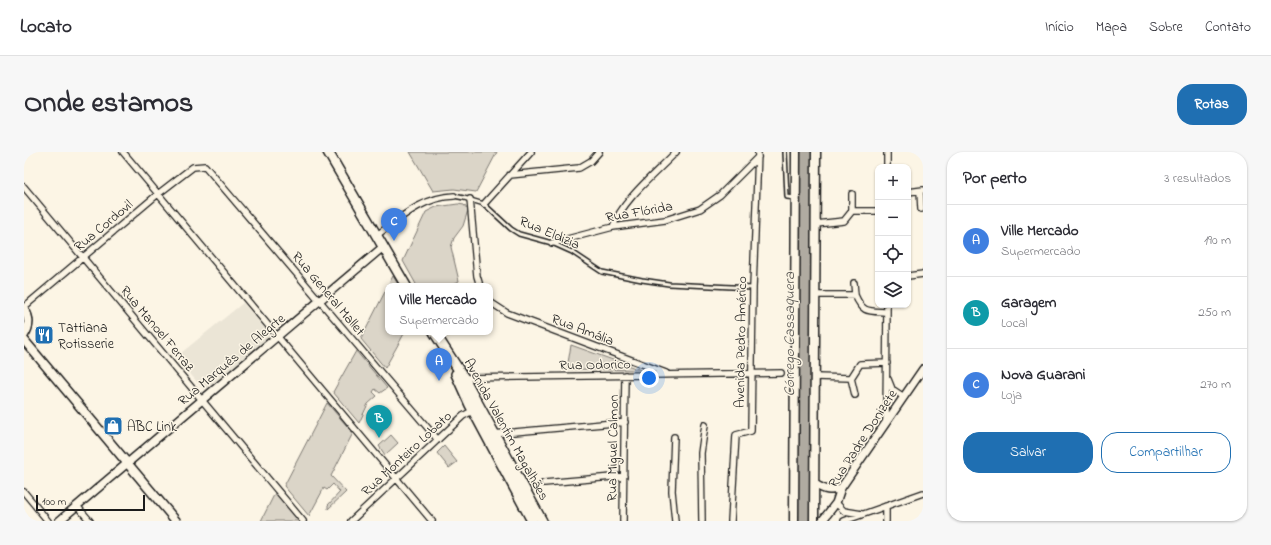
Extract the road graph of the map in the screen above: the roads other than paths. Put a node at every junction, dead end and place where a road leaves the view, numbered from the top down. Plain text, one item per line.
1 (123, 152) edge
2 (328, 152) edge
3 (531, 152) edge
4 (599, 152) edge
5 (676, 152) edge
6 (785, 152) edge
7 (796, 152) edge
8 (816, 152) edge
9 (887, 152) edge
10 (758, 155) edge
11 (887, 164) edge
12 (200, 165) joint
13 (510, 176) junction
14 (24, 187) edge
15 (922, 191) edge
16 (911, 192) edge
17 (158, 194) junction
18 (852, 194) dead end
19 (454, 196) joint
20 (796, 198) junction
21 (470, 200) junction
22 (484, 204) junction
23 (921, 209) dead end
24 (852, 211) junction
25 (875, 211) edge
26 (816, 224) junction
27 (613, 227) junction
28 (376, 235) junction
29 (552, 243) junction
30 (383, 247) junction
31 (83, 257) junction
32 (923, 274) edge
33 (911, 276) edge
34 (404, 283) edge
35 (479, 283) edge
36 (854, 283) dead end
37 (753, 288) junction
38 (816, 295) junction
39 (855, 295) junction
40 (320, 300) junction
41 (493, 304) edge
42 (24, 308) edge
43 (887, 308) edge
44 (887, 312) junction
45 (24, 334) edge
46 (436, 335) edge
47 (278, 336) junction
48 (24, 340) edge
49 (887, 363) junction
50 (923, 369) edge
51 (781, 373) dead end
52 (670, 374) junction
53 (752, 374) junction
54 (625, 375) junction
55 (815, 377) junction
56 (887, 377) junction
57 (461, 378) junction
58 (851, 378) junction
59 (855, 395) dead end
60 (904, 397) junction
61 (202, 400) junction
62 (476, 409) junction
63 (625, 422) junction
64 (886, 424) junction
65 (705, 425) dead end
66 (490, 434) junction
67 (674, 437) dead end
68 (438, 440) junction
69 (128, 463) junction
70 (624, 476) junction
71 (397, 478) junction
72 (544, 483) dead end
73 (814, 484) junction
74 (841, 488) junction
75 (24, 492) edge
76 (923, 493) edge
77 (836, 504) junction
78 (77, 506) junction
79 (886, 506) junction
80 (862, 514) junction
81 (48, 521) edge
82 (59, 521) edge
83 (90, 521) edge
84 (176, 521) edge
85 (304, 521) edge
86 (351, 521) edge
87 (432, 521) edge
88 (532, 521) edge
89 (542, 521) edge
90 (623, 521) edge
91 (675, 521) edge
92 (702, 521) edge
93 (731, 521) edge
94 (794, 521) edge
95 (814, 521) edge
96 (822, 521) edge
97 (844, 521) edge
98 (886, 521) edge

1 - 17 street
2 - 28 main road
3 - 13 street
4 - 13 street
5 - 27 street
6 - 20 lane
7 - 20 main road
8 - 26 main road
9 - 11 street
10 - 27 street, Rua Flórida
10 - 37 street, Avenida Pedro Américo
12 - 17 street, Rua Cordovil
12 - 40 street, Rua General Mallet
13 - 22 street
14 - 31 street, Rua Manoel Ferraz
15 - 16 street
15 - 23 street
17 - 31 street, Rua Cordovil
17 - 47 street
18 - 24 street
19 - 21 lane, Rua Eldizia
19 - 28 street, Rua Eldizia
20 - 94 main road
21 - 22 lane, Rua Eldizia
21 - 35 street
22 - 29 lane, Rua Eldizia
24 - 25 street
24 - 26 street
26 - 38 main road
27 - 29 street, Rua Flórida
28 - 30 main road
29 - 37 lane, Rua Eldizia
30 - 34 main road
30 - 40 street, Rua Marquês de Alegrte
31 - 42 street, Rua Cordovil
31 - 61 street, Rua Manoel Ferraz
32 - 33 street
36 - 39 street
37 - 53 street, Avenida Pedro Américo
38 - 39 street
38 - 55 main road
39 - 44 street
40 - 47 street, Rua Marquês de Alegrte
40 - 68 street, Rua General Mallet
41 - 52 street, Rua Amália
42 - 45 main road
43 - 44 street
44 - 49 street
46 - 57 main road, Avenida Valentim Magalhães
47 - 61 street, Rua Marquês de Alegrte
47 - 71 street
48 - 69 main road
49 - 56 street
49 - 58 street
50 - 60 street, Rua Padre Donizete
51 - 53 street, Rua Odorico
52 - 53 street, Rua Odorico
52 - 54 street, Rua Odorico
53 - 93 street, Avenida Pedro Américo
54 - 57 street, Rua Odorico
54 - 63 street, Rua Miguel Calmon
55 - 58 street
55 - 73 main road
56 - 60 street
56 - 64 street
57 - 62 main road, Avenida Valentim Magalhães
58 - 59 street
60 - 64 street, Rua Padre Donizete
61 - 69 street, Rua Marquês de Alegrte
61 - 85 street, Rua Manoel Ferraz
62 - 66 main road, Avenida Valentim Magalhães
62 - 68 street, Rua Monteiro Lobato
63 - 66 street
63 - 70 street, Rua Miguel Calmon
64 - 74 street, Rua Padre Donizete
65 - 92 street
66 - 88 main road, Avenida Valentim Magalhães
66 - 89 main road, Avenida Valentim Magalhães
67 - 91 street
68 - 71 street, Rua Monteiro Lobato
69 - 78 street, Rua Marquês de Alegrte
69 - 84 main road
70 - 72 street
70 - 90 street, Rua Miguel Calmon
71 - 86 street, Rua Monteiro Lobato
71 - 87 street
73 - 74 street
73 - 95 main road
74 - 77 street, Rua Padre Donizete
75 - 81 street
76 - 79 street
77 - 80 street
77 - 96 street, Rua Padre Donizete
78 - 82 street, Rua Marquês de Alegrte
78 - 83 street
79 - 80 street
79 - 98 street
80 - 97 street

